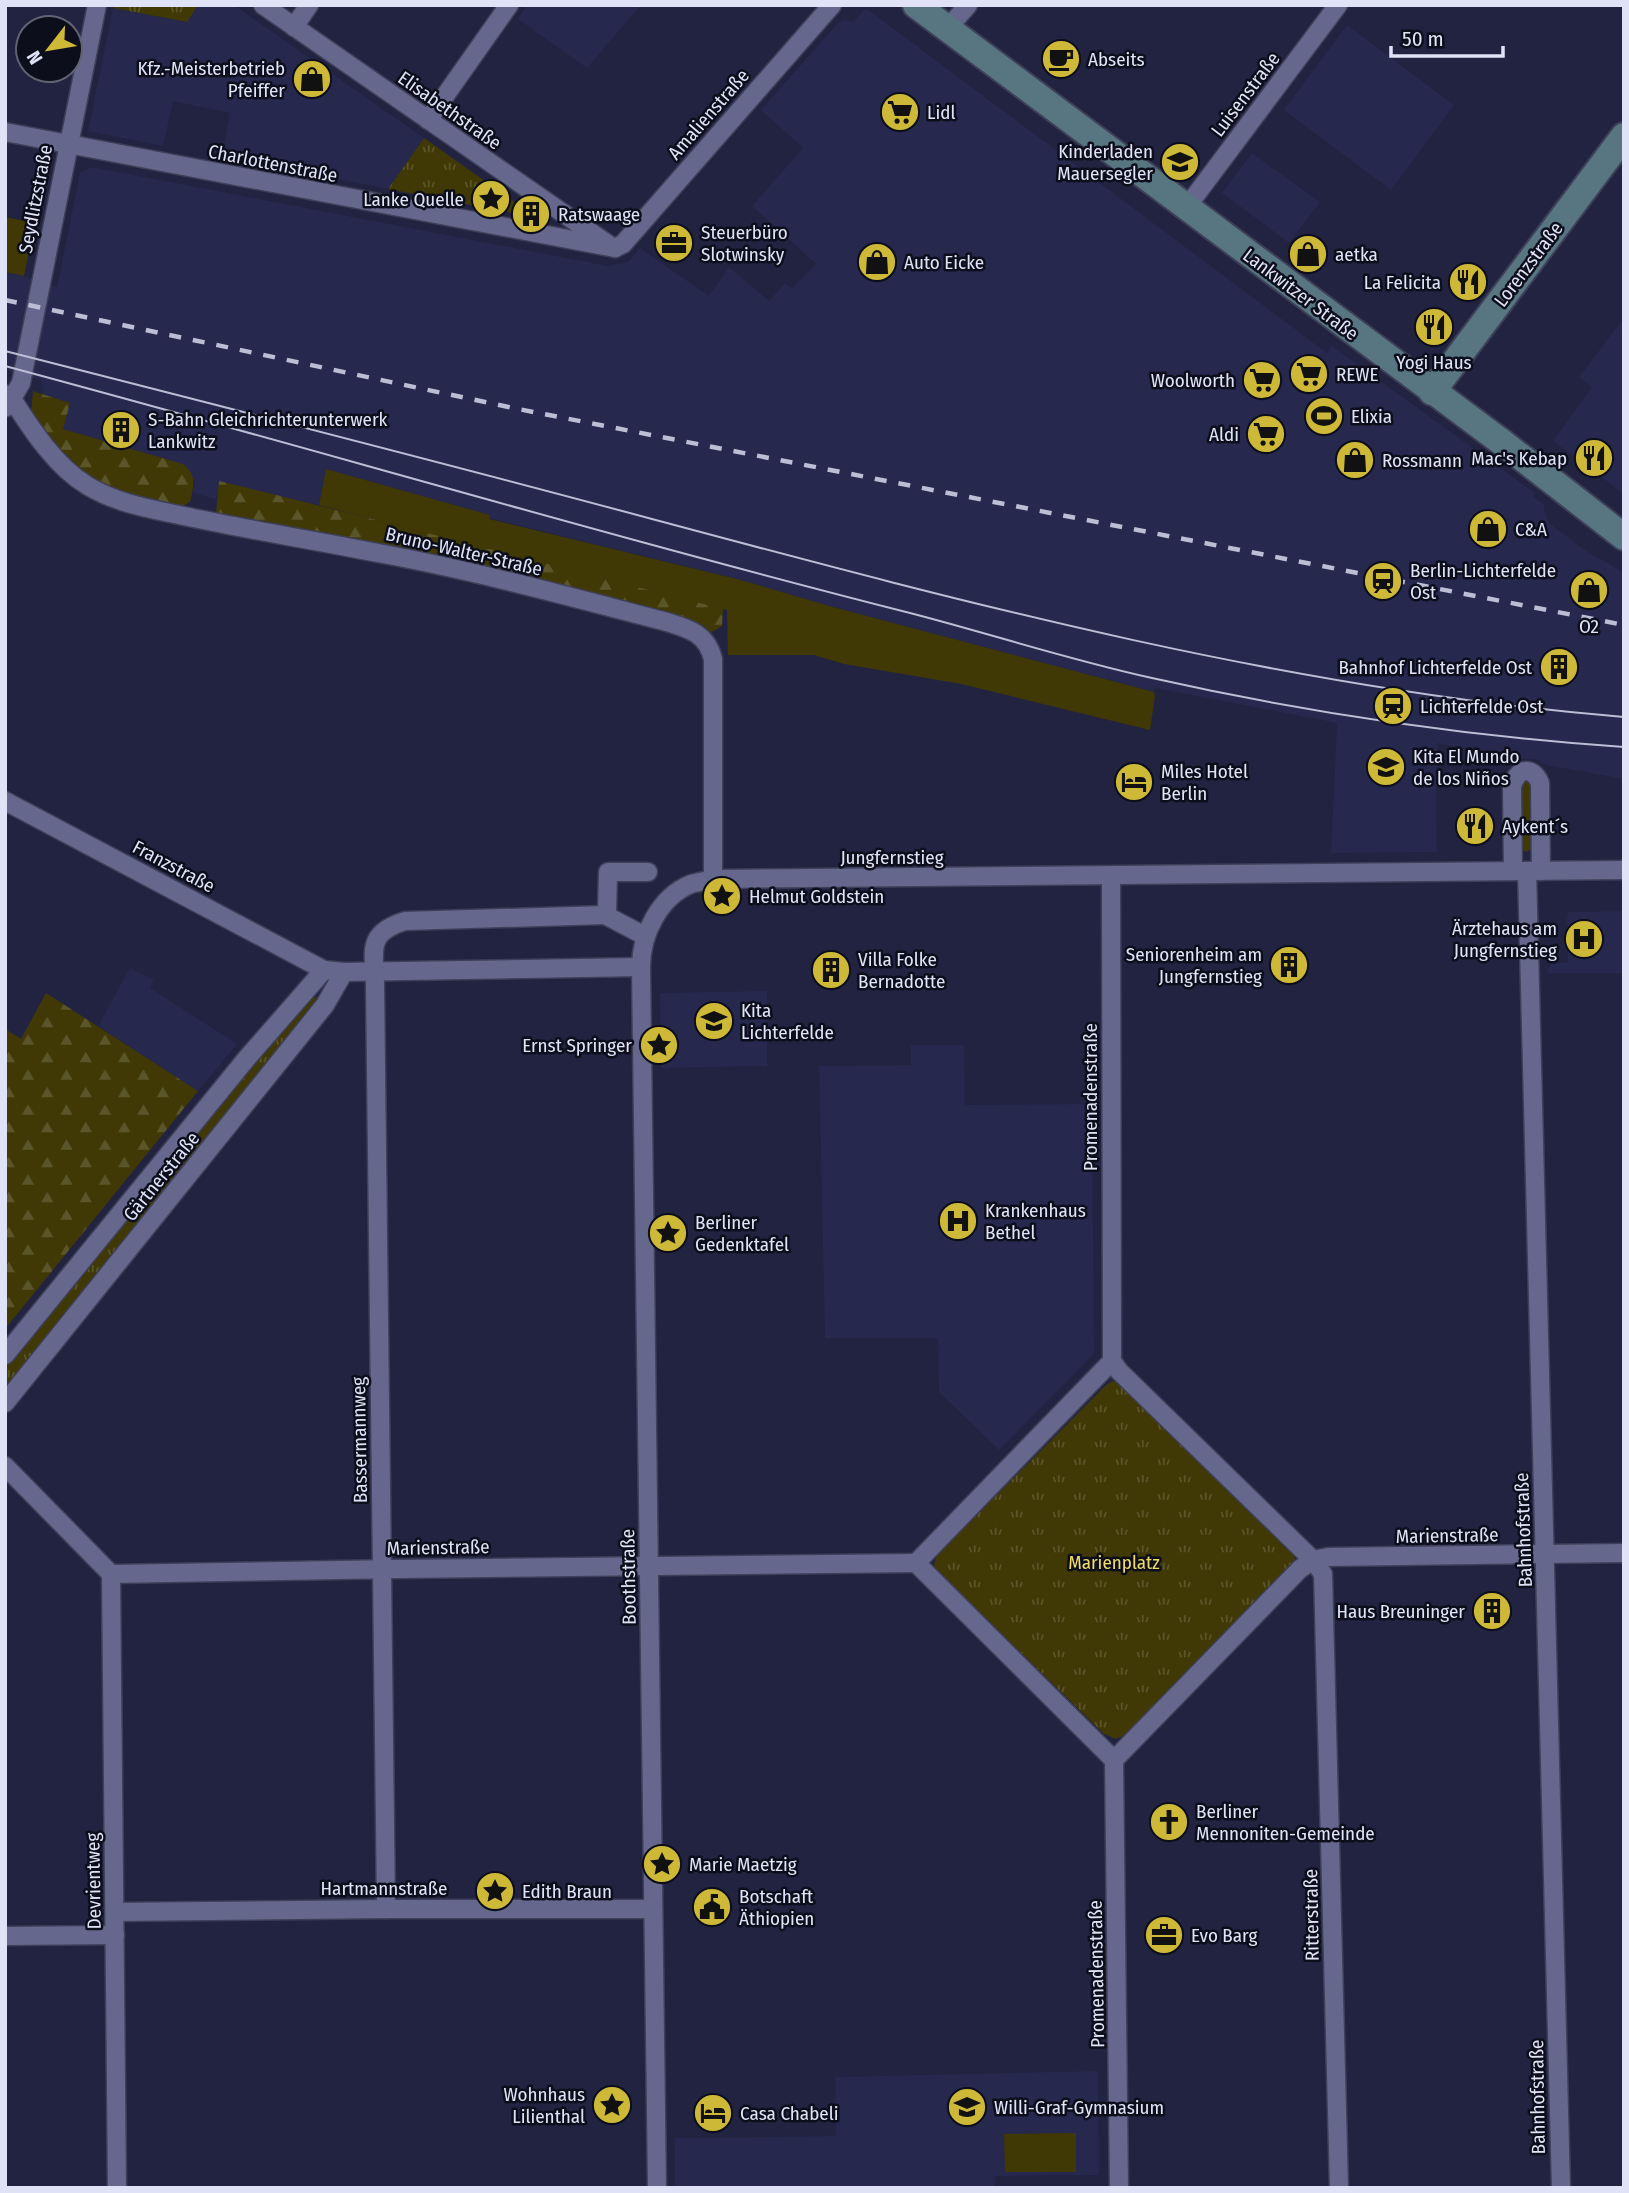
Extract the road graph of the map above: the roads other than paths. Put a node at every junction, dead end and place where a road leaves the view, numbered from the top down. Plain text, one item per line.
1 (97, 5) edge
2 (263, 5) edge
3 (309, 5) edge
4 (509, 5) edge
5 (832, 5) edge
6 (916, 5) edge
7 (968, 5) edge
8 (1338, 5) edge
9 (294, 27) junction
10 (947, 29) junction
11 (428, 120) junction
12 (5, 132) edge
13 (1624, 136) edge
14 (67, 144) junction
15 (1186, 208) junction
16 (615, 248) junction
17 (1432, 391) junction
18 (7, 401) edge
19 (1624, 537) edge
20 (5, 801) edge
21 (1624, 870) edge
22 (1527, 871) junction
23 (648, 872) dead end
24 (1111, 876) junction
25 (713, 879) junction
26 (605, 915) junction
27 (645, 936) junction
28 (641, 967) junction
29 (324, 970) junction
30 (374, 971) junction
31 (344, 972) junction
32 (5, 1355) edge
33 (1112, 1361) junction
34 (5, 1403) edge
35 (5, 1466) edge
36 (1624, 1553) edge
37 (1544, 1555) junction
38 (1313, 1560) junction
39 (916, 1563) junction
40 (649, 1566) junction
41 (382, 1569) junction
42 (111, 1574) junction
43 (1114, 1760) junction
44 (386, 1909) junction
45 (653, 1909) junction
46 (115, 1912) junction
47 (115, 1935) junction
48 (5, 1936) edge
49 (117, 2188) edge
50 (657, 2188) edge
51 (1119, 2188) edge
52 (1339, 2188) edge
53 (1561, 2188) edge

1 - 14 street, Seydlitzstraße
2 - 9 street, Elisabethstraße
3 - 9 street
4 - 11 street
5 - 16 street, Amalienstraße
6 - 10 main road, Lankwitzer Straße
7 - 10 street
8 - 15 street, Luisenstraße
9 - 11 street, Elisabethstraße
10 - 15 main road, Lankwitzer Straße
11 - 16 street, Elisabethstraße
12 - 14 street, Charlottenstraße
13 - 17 main road, Lorenzstraße
14 - 16 street, Charlottenstraße
14 - 18 street, Seydlitzstraße
15 - 17 main road, Lankwitzer Straße
17 - 19 main road, Lankwitzer Straße
18 - 25 street, Bruno-Walter-Straße
20 - 29 street, Franzstraße
21 - 22 street, Jungfernstieg
22 - 24 street, Jungfernstieg
22 - 37 street, Bahnhofstraße
23 - 26 street
24 - 25 street, Jungfernstieg
24 - 33 street, Promenadenstraße
25 - 27 street, Jungfernstieg
26 - 27 street
26 - 30 street, Bassermannweg
27 - 28 street, Jungfernstieg
28 - 30 street
28 - 40 street, Boothstraße
29 - 31 street
29 - 32 street, Gärtnerstraße
30 - 31 street
30 - 41 street, Bassermannweg
31 - 34 street, Gärtnerstraße
33 - 38 street
33 - 39 street
35 - 42 street
36 - 37 street, Marienstraße
37 - 38 street, Marienstraße
37 - 53 street, Bahnhofstraße
38 - 43 street
38 - 52 street, Ritterstraße
39 - 40 street, Marienstraße
39 - 43 street
40 - 41 street, Marienstraße
40 - 45 street, Boothstraße
41 - 42 street, Marienstraße
41 - 44 street, Bassermannweg
42 - 46 street, Devrientweg
43 - 51 street, Promenadenstraße
44 - 45 street, Hartmannstraße
44 - 46 street, Hartmannstraße
45 - 50 street, Boothstraße
46 - 47 street, Devrientweg
47 - 48 street
47 - 49 street, Devrientweg

